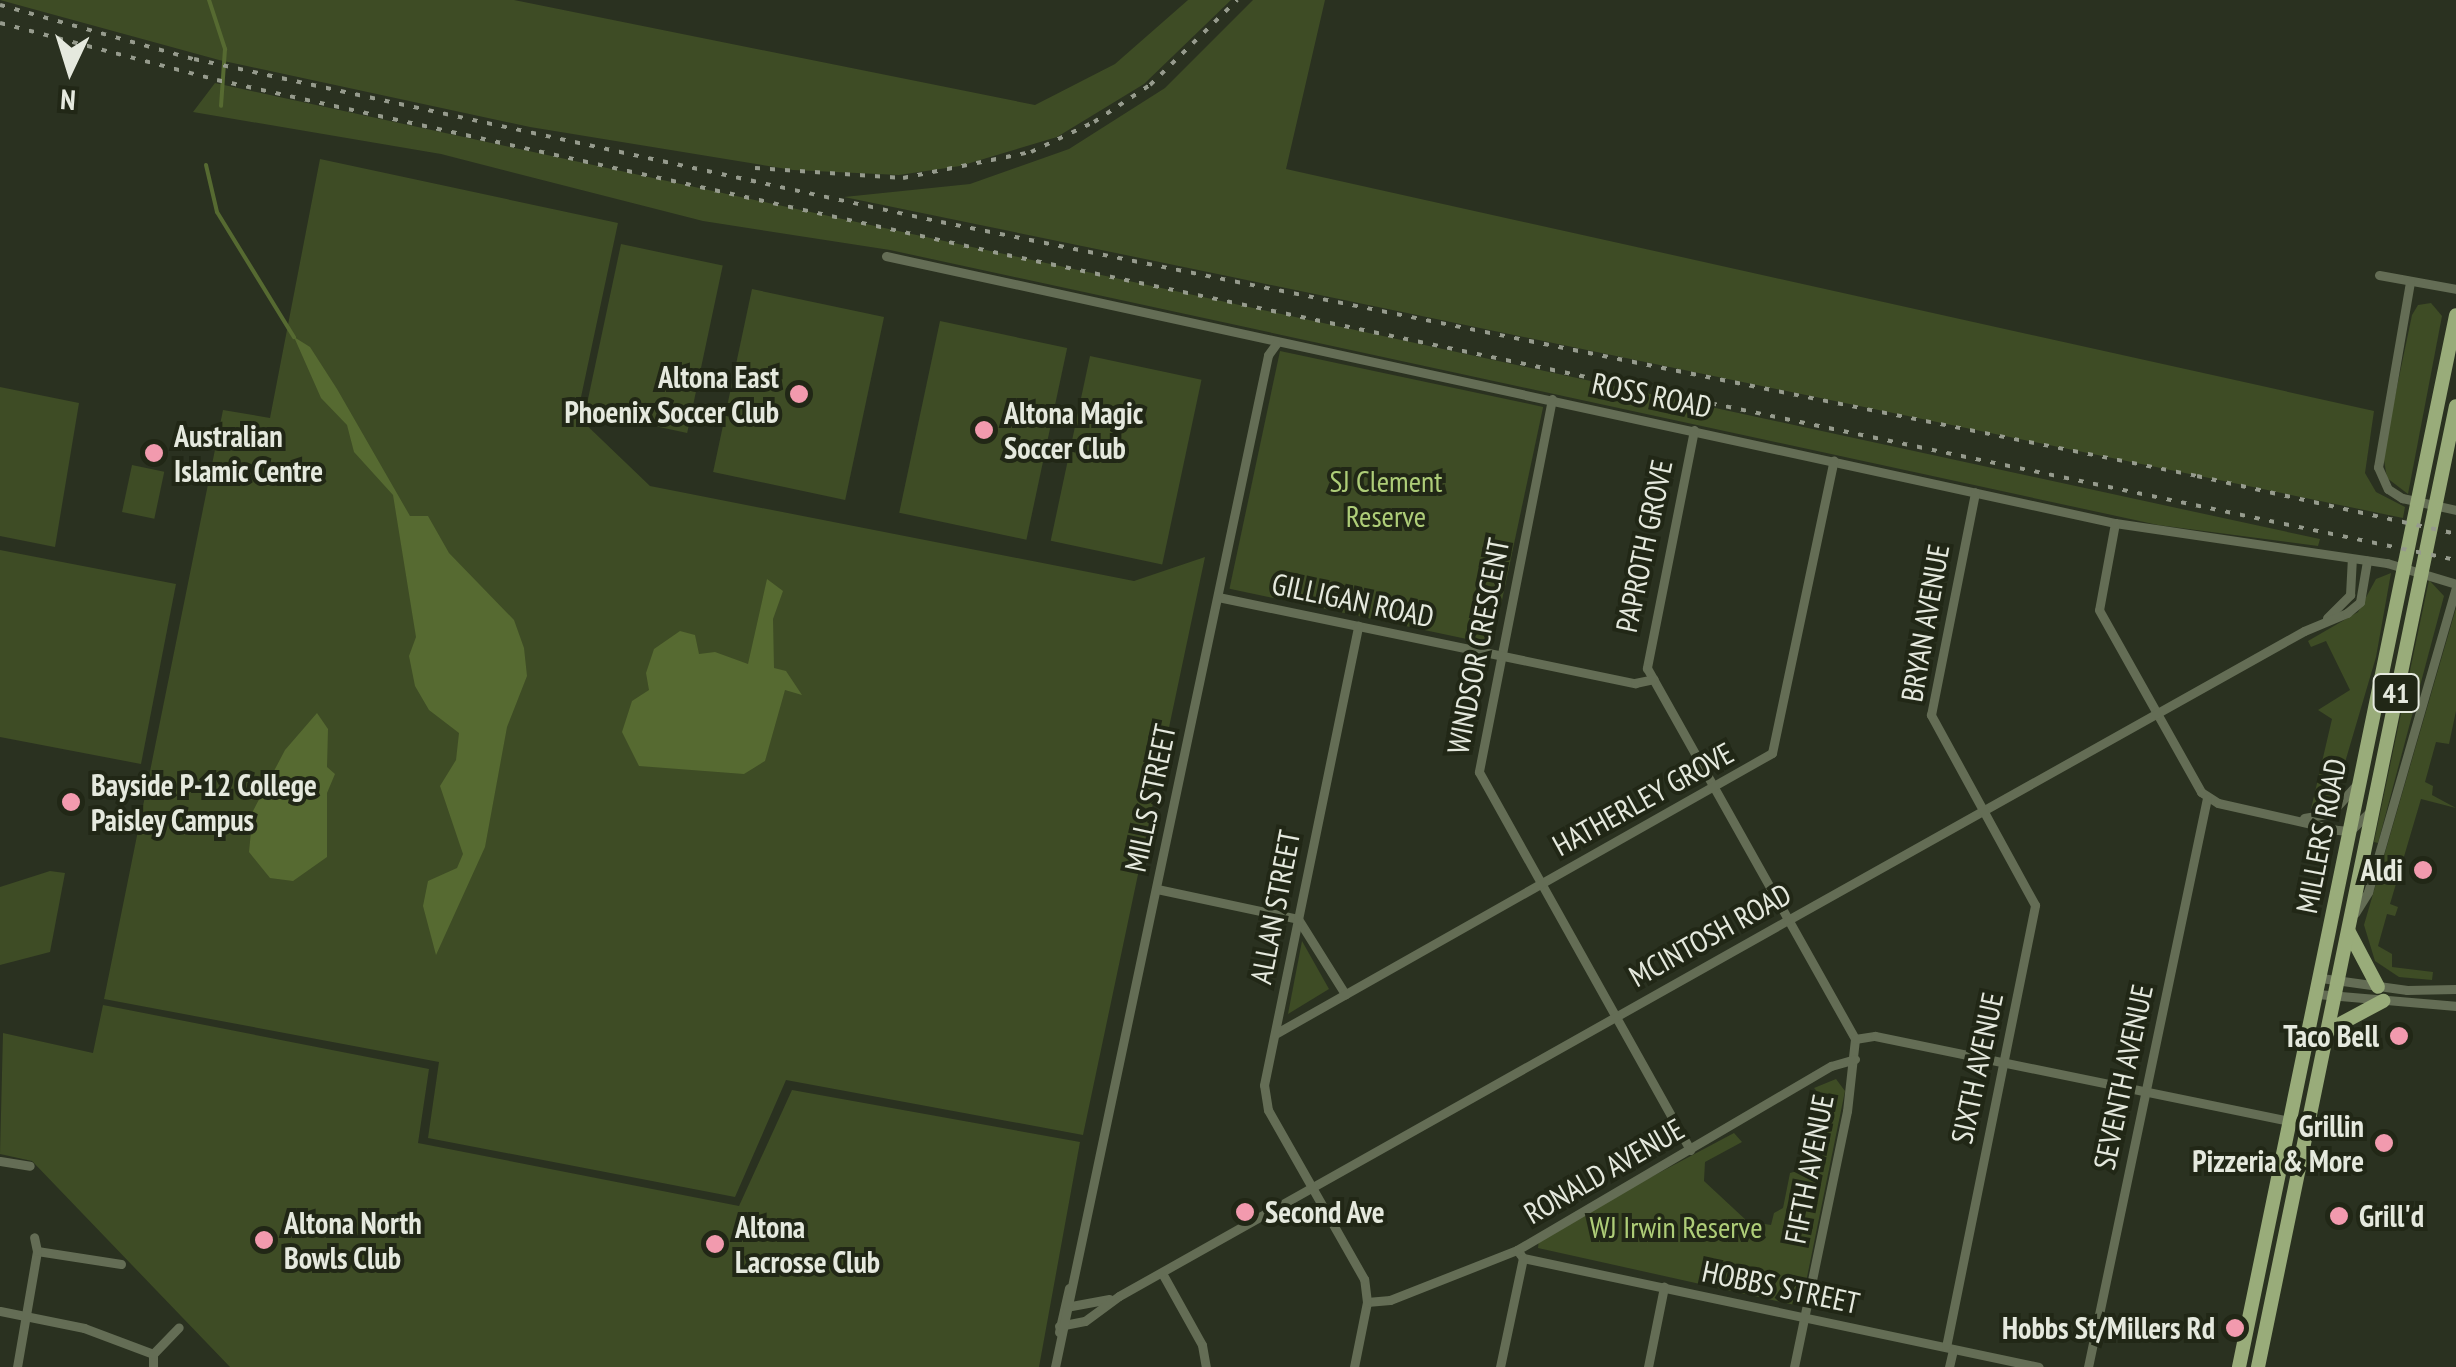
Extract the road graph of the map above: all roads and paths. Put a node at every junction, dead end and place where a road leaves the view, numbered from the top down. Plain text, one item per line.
1 (886, 256) dead end
2 (2380, 274) dead end
3 (2410, 282) junction
4 (2456, 289) edge
5 (2456, 316) edge
6 (1276, 344) junction
7 (1552, 399) junction
8 (2456, 406) edge
9 (1694, 430) junction
10 (1834, 460) junction
11 (1975, 492) junction
12 (2456, 510) edge
13 (2115, 523) junction
14 (2352, 560) junction
15 (2367, 561) junction
16 (2411, 574) junction
17 (2456, 586) edge
18 (1218, 598) junction
19 (2325, 620) junction
20 (1358, 626) junction
21 (1500, 655) junction
22 (1654, 679) junction
23 (2157, 714) junction
24 (2359, 782) junction
25 (1714, 787) junction
26 (2207, 798) junction
27 (2372, 808) junction
28 (1984, 810) junction
29 (2286, 817) junction
30 (2350, 831) junction
31 (1542, 884) junction
32 (1156, 889) junction
33 (1298, 919) junction
34 (1788, 920) junction
35 (2351, 924) junction
36 (2321, 978) junction
37 (2339, 982) junction
38 (2456, 989) edge
39 (1345, 994) junction
40 (2318, 994) junction
41 (2380, 994) junction
42 (2336, 997) junction
43 (2456, 1006) edge
44 (1616, 1017) junction
45 (2327, 1030) junction
46 (1275, 1034) junction
47 (1855, 1039) junction
48 (1856, 1059) junction
49 (2004, 1062) junction
50 (2145, 1092) junction
51 (2290, 1121) junction
52 (1690, 1150) junction
53 (0, 1161) edge
54 (30, 1166) dead end
55 (1313, 1187) junction
56 (34, 1236) dead end
57 (38, 1252) junction
58 (1520, 1254) junction
59 (121, 1264) dead end
60 (1162, 1273) junction
61 (1664, 1287) junction
62 (1120, 1296) junction
63 (1367, 1302) junction
64 (1067, 1307) junction
65 (0, 1310) edge
66 (26, 1316) junction
67 (1805, 1317) junction
68 (179, 1327) dead end
69 (1063, 1327) junction
70 (1949, 1348) junction
71 (153, 1354) junction
72 (1056, 1363) edge
73 (17, 1367) edge
74 (153, 1367) edge
75 (1206, 1367) edge
76 (1354, 1367) edge
77 (1500, 1367) edge
78 (1648, 1367) edge
79 (1794, 1367) edge
80 (1949, 1367) edge
81 (2039, 1367) edge
82 (2088, 1367) edge
83 (2239, 1367) edge
84 (2258, 1367) edge

1 - 6 street, ROSS ROAD
2 - 3 street
3 - 4 street
3 - 12 street
5 - 16 main road, MILLERS ROAD / 41
6 - 7 street, ROSS ROAD
6 - 18 street, MILLS STREET
7 - 9 street, ROSS ROAD
7 - 21 street, WINDSOR CRESCENT
8 - 16 main road, MILLERS ROAD / 41
9 - 10 street, ROSS ROAD
9 - 22 street, PAPROTH GROVE
10 - 11 street, ROSS ROAD
10 - 25 street, HATHERLEY GROVE
11 - 13 street, ROSS ROAD
11 - 28 street, BRYAN AVENUE
13 - 14 street, ROSS ROAD
13 - 23 street
14 - 15 street, ROSS ROAD
14 - 19 street, MCINTOSH ROAD
15 - 16 street, ROSS ROAD
15 - 19 street, MCINTOSH ROAD
16 - 17 street, ROSS ROAD
16 - 24 main road, MILLERS ROAD / 41
16 - 27 main road, MILLERS ROAD / 41
17 - 35 street, MILLERS ROAD
18 - 20 street, GILLIGAN ROAD
18 - 32 street, MILLS STREET
19 - 23 street, MCINTOSH ROAD
20 - 21 street, GILLIGAN ROAD
20 - 33 street, ALLAN STREET
21 - 22 street, GILLIGAN ROAD
21 - 31 street, WINDSOR CRESCENT
22 - 25 street, PAPROTH GROVE
23 - 26 street
23 - 28 street, MCINTOSH ROAD
24 - 29 street
24 - 30 main road, MILLERS ROAD / 41
25 - 31 street, HATHERLEY GROVE
25 - 34 street, PAPROTH GROVE
26 - 29 street
26 - 50 street, SEVENTH AVENUE
27 - 30 street
27 - 35 main road, MILLERS ROAD / 41
28 - 34 street, MCINTOSH ROAD
28 - 49 street, SIXTH AVENUE
29 - 30 street
30 - 36 main road, MILLERS ROAD / 41
31 - 39 street, HATHERLEY GROVE
31 - 44 street, WINDSOR CRESCENT
32 - 33 street
32 - 64 street, MILLS STREET
33 - 39 street
33 - 46 street, ALLAN STREET
34 - 44 street, MCINTOSH ROAD
34 - 47 street, PAPROTH GROVE
35 - 37 main road, MILLERS ROAD / 41
35 - 41 main road
36 - 37 street
36 - 40 main road, MILLERS ROAD / 41
37 - 41 street
37 - 42 main road, MILLERS ROAD / 41
38 - 41 street
39 - 46 street, HATHERLEY GROVE
40 - 42 street
40 - 51 main road, MILLERS ROAD / 41
41 - 42 street
41 - 43 street
41 - 45 main road
42 - 45 main road, MILLERS ROAD / 41
44 - 52 street, WINDSOR CRESCENT
44 - 55 street, MCINTOSH ROAD
45 - 84 main road, MILLERS ROAD / 41
46 - 55 street, ALLAN STREET
47 - 48 street, FIFTH AVENUE
47 - 49 street
48 - 52 street, RONALD AVENUE
48 - 67 street, FIFTH AVENUE
49 - 50 street
49 - 70 street, SIXTH AVENUE
50 - 51 street
50 - 82 street, SEVENTH AVENUE
51 - 83 main road, MILLERS ROAD / 41
52 - 58 street, RONALD AVENUE
53 - 54 street
55 - 60 street, MCINTOSH ROAD
55 - 63 street, ALLAN STREET
56 - 57 street
57 - 59 street
57 - 66 street
58 - 61 street, HOBBS STREET
58 - 63 street, RONALD AVENUE
58 - 77 street
60 - 62 street, MCINTOSH ROAD
60 - 75 street
61 - 67 street, HOBBS STREET
61 - 78 street
62 - 64 street, MCINTOSH ROAD
62 - 69 street, MCINTOSH ROAD
63 - 76 street
64 - 69 street, MILLS STREET
65 - 66 street
66 - 71 street
66 - 73 street
67 - 70 street, HOBBS STREET
67 - 79 street, FIFTH AVENUE
68 - 71 street
69 - 72 street, MILLS STREET
70 - 80 street, SIXTH AVENUE
70 - 81 street, HOBBS STREET
71 - 74 street

